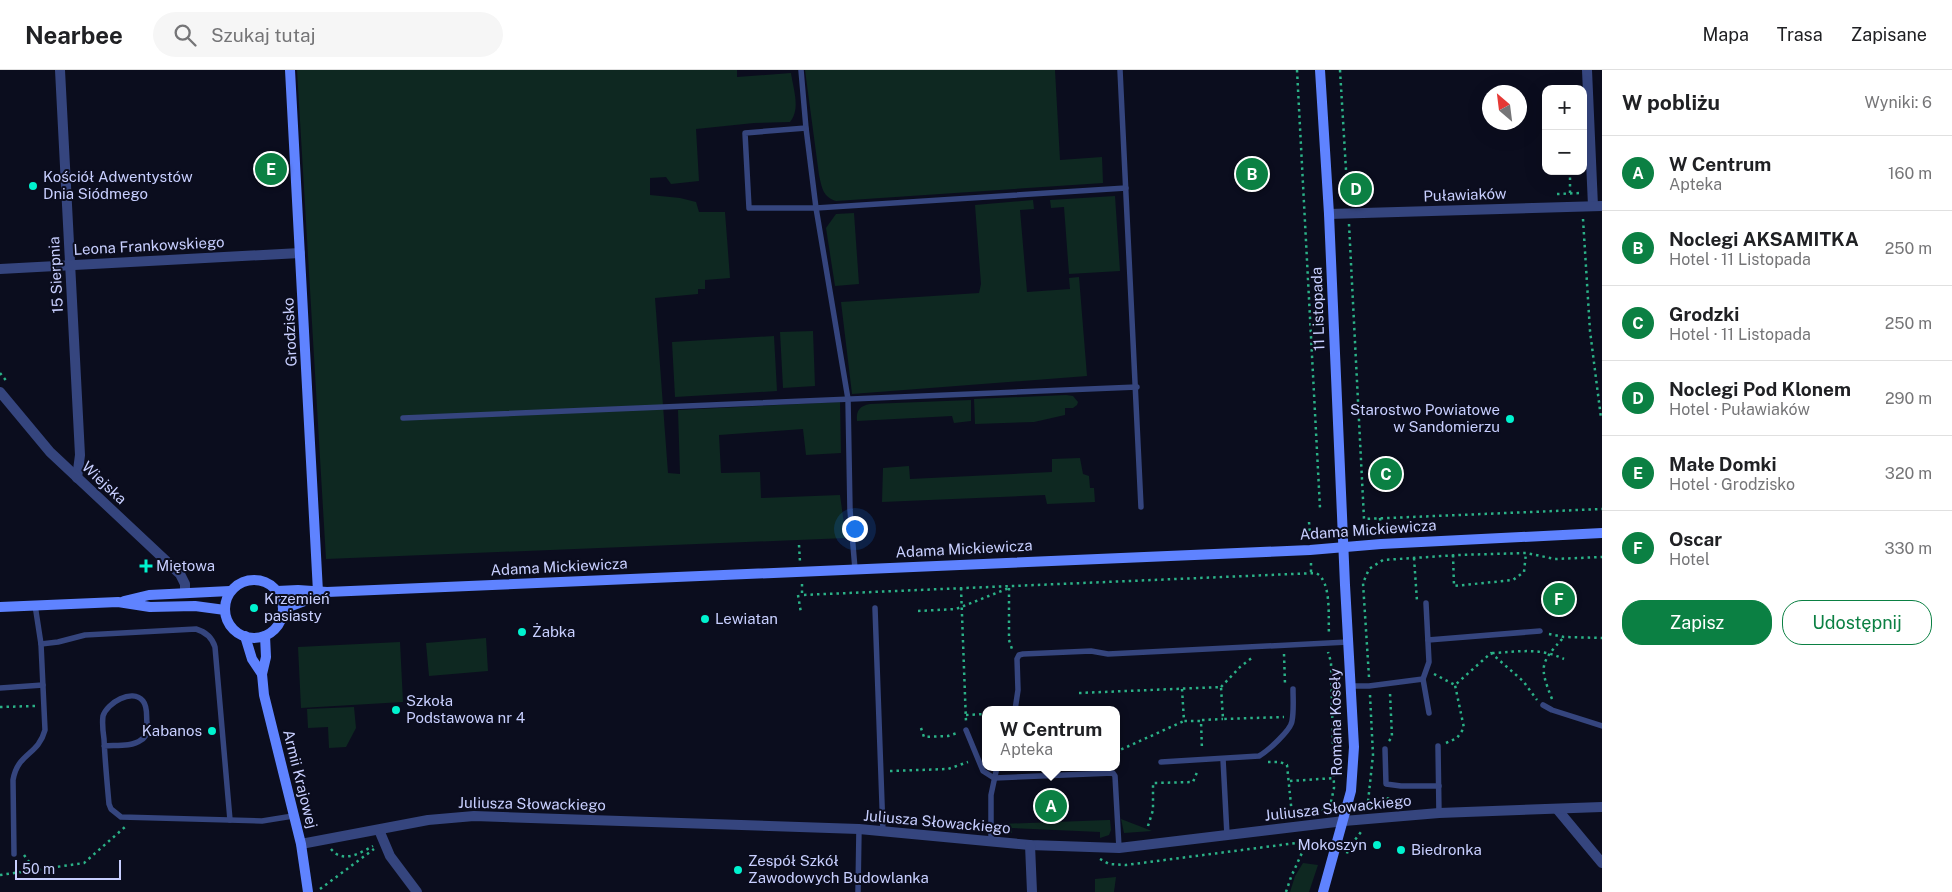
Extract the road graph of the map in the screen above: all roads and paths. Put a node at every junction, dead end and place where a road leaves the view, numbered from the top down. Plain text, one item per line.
1 (60, 70) edge
2 (290, 70) edge
3 (801, 70) edge
4 (1120, 70) edge
5 (1297, 70) edge
6 (1320, 70) edge
7 (1340, 70) edge
8 (1587, 70) edge
9 (806, 128) junction
10 (1570, 175) edge
11 (1126, 188) junction
12 (1570, 193) dead end
13 (1597, 206) edge
14 (1348, 207) dead end
15 (816, 208) junction
16 (1583, 212) dead end
17 (1329, 214) junction
18 (1349, 219) dead end
19 (300, 253) junction
20 (70, 265) junction
21 (0, 269) edge
22 (0, 373) edge
23 (1137, 387) junction
24 (12, 388) dead end
25 (0, 392) edge
26 (848, 399) junction
27 (403, 418) dead end
28 (1601, 418) edge
29 (77, 478) junction
30 (1141, 507) dead end
31 (1320, 508) dead end
32 (1602, 509) edge
33 (1380, 518) junction
34 (1309, 522) dead end
35 (1381, 532) dead end
36 (1602, 533) edge
37 (1310, 534) dead end
38 (799, 545) dead end
39 (1343, 547) junction
40 (1526, 553) dead end
41 (1453, 555) dead end
42 (1414, 558) dead end
43 (800, 563) dead end
44 (1311, 563) dead end
45 (855, 569) junction
46 (1311, 573) junction
47 (801, 579) dead end
48 (1363, 583) dead end
49 (1356, 584) dead end
50 (1009, 587) junction
51 (961, 588) junction
52 (230, 591) junction
53 (277, 591) junction
54 (323, 592) junction
55 (185, 593) junction
56 (798, 595) dead end
57 (118, 602) junction
58 (1426, 603) dead end
59 (1417, 604) dead end
60 (35, 605) junction
61 (962, 606) junction
62 (0, 607) edge
63 (875, 608) dead end
64 (283, 609) junction
65 (225, 610) junction
66 (918, 611) dead end
67 (801, 614) dead end
68 (1540, 632) joint
69 (245, 636) junction
70 (265, 636) junction
71 (1564, 637) junction
72 (1602, 638) edge
73 (1428, 640) junction
74 (1329, 642) junction
75 (1348, 642) junction
76 (40, 644) junction
77 (1550, 652) junction
78 (1491, 653) junction
79 (1018, 655) junction
80 (1564, 659) dead end
81 (1426, 670) junction
82 (262, 674) junction
83 (1368, 677) dead end
84 (1374, 678) dead end
85 (1423, 679) junction
86 (43, 685) junction
87 (1455, 685) junction
88 (1351, 686) junction
89 (0, 688) edge
90 (1182, 688) junction
91 (1293, 689) dead end
92 (1383, 691) dead end
93 (1376, 692) dead end
94 (1079, 693) dead end
95 (1369, 693) dead end
96 (1543, 705) joint
97 (44, 706) junction
98 (1016, 706) edge
99 (0, 707) edge
100 (1552, 710) junction
101 (982, 714) edge
102 (1430, 714) dead end
103 (966, 715) junction
104 (1292, 717) junction
105 (1223, 719) junction
106 (1184, 720) junction
107 (1201, 720) junction
108 (1602, 726) edge
109 (921, 728) dead end
110 (966, 730) junction
111 (104, 746) junction
112 (1438, 746) joint
113 (1385, 749) joint
114 (1120, 750) edge
115 (977, 759) junction
116 (1223, 759) junction
117 (1202, 760) junction
118 (1161, 762) dead end
119 (1261, 762) dead end
120 (982, 769) edge
121 (983, 771) edge
122 (996, 771) edge
123 (881, 772) junction
124 (994, 778) junction
125 (1335, 778) dead end
126 (1290, 781) junction
127 (1391, 785) junction
128 (1438, 786) junction
129 (1602, 807) edge
130 (1385, 809) dead end
131 (1557, 809) junction
132 (1439, 814) junction
133 (1292, 815) dead end
134 (293, 816) junction
135 (135, 819) junction
136 (230, 820) junction
137 (1344, 821) junction
138 (1148, 826) dead end
139 (859, 829) junction
140 (379, 830) junction
141 (1366, 830) dead end
142 (883, 832) junction
143 (1227, 835) junction
144 (327, 839) junction
145 (991, 842) junction
146 (300, 844) junction
147 (1306, 844) junction
148 (1030, 845) junction
149 (1120, 848) junction
150 (1325, 848) dead end
151 (1351, 853) dead end
152 (14, 854) dead end
153 (1602, 863) edge
154 (1113, 865) dead end
155 (0, 875) edge
156 (313, 891) edge
157 (417, 892) edge
158 (858, 892) edge
159 (1032, 892) edge
160 (1286, 892) edge
161 (1323, 892) edge

1 - 20 street, 15 Sierpnia
2 - 19 street, Grodzisko
3 - 9 lane
4 - 11 lane
5 - 31 path
6 - 17 street, 11 Listopada
7 - 14 path
8 - 13 street
9 - 15 lane
9 - 15 lane
10 - 12 path
11 - 15 lane
11 - 23 lane
13 - 17 street, Puławiaków
15 - 26 lane
16 - 28 path
17 - 39 street, 11 Listopada
18 - 33 path
19 - 20 street, Leona Frankowskiego
19 - 54 street, Grodzisko
20 - 21 street, Leona Frankowskiego
20 - 29 street, 15 Sierpnia
22 - 24 path
23 - 26 lane
23 - 30 lane
25 - 29 street, Wiejska
26 - 27 lane
26 - 45 lane
29 - 55 street, Wiejska
32 - 33 path
33 - 35 path
34 - 37 path
36 - 39 street, Adama Mickiewicza
38 - 43 path
39 - 45 street, Adama Mickiewicza
39 - 75 street, Romana Koseły
40 - 41 path
42 - 59 path
44 - 46 path
45 - 54 street, Adama Mickiewicza
46 - 50 path
46 - 74 path
47 - 51 path
48 - 49 path
50 - 51 path
50 - 61 path
50 - 79 path
51 - 61 path
52 - 53 street
52 - 55 street
52 - 65 street
53 - 54 street, Adama Mickiewicza
53 - 64 street
54 - 64 street, Adama Mickiewicza
55 - 57 street
56 - 67 path
57 - 60 street
57 - 65 street
58 - 73 lane
60 - 62 street
60 - 76 lane
61 - 66 path
61 - 103 path
63 - 123 lane
64 - 70 street
65 - 69 street
68 - 71 path
68 - 73 lane
69 - 70 street
69 - 82 street, Armii Krajowej
70 - 82 street, Armii Krajowej
71 - 72 path
71 - 77 path
73 - 81 lane
74 - 75 lane
74 - 79 lane
75 - 88 street, Romana Koseły
76 - 86 lane
76 - 136 lane
77 - 78 path
77 - 80 path
77 - 100 path
78 - 87 path
78 - 96 path
79 - 98 lane
81 - 85 lane
81 - 87 path
82 - 134 street, Armii Krajowej
83 - 84 path
85 - 88 lane
85 - 102 lane
86 - 89 lane
86 - 97 lane
87 - 112 path
88 - 137 street, Romana Koseły
90 - 94 path
90 - 105 path
90 - 106 path
91 - 104 lane
92 - 113 path
93 - 95 path
96 - 100 lane
97 - 99 path
97 - 152 lane
100 - 108 lane
101 - 103 path
103 - 110 path
104 - 105 path
104 - 116 lane
105 - 107 path
106 - 107 path
106 - 114 path
107 - 117 path
109 - 110 path
110 - 115 lane
111 - 111 lane
111 - 135 lane
112 - 128 lane
113 - 127 lane
115 - 120 lane
115 - 123 path
116 - 117 lane
116 - 143 lane
117 - 118 lane
117 - 138 path
119 - 126 path
121 - 124 lane
122 - 124 lane
123 - 142 lane
124 - 145 lane
124 - 149 lane
125 - 126 path
126 - 133 path
127 - 128 lane
127 - 130 path
128 - 132 lane
129 - 131 street, Juliusza Słowackiego
131 - 132 street, Juliusza Słowackiego
131 - 153 street
132 - 137 street, Juliusza Słowackiego
134 - 136 lane
134 - 146 street, Armii Krajowej
135 - 136 lane
135 - 155 path
137 - 143 street, Juliusza Słowackiego
137 - 161 street, Romana Koseły
139 - 140 street, Juliusza Słowackiego
139 - 142 street, Juliusza Słowackiego
139 - 158 lane
140 - 144 street, Juliusza Słowackiego
140 - 157 street
141 - 151 path
142 - 145 street, Juliusza Słowackiego
143 - 149 street, Juliusza Słowackiego
144 - 146 street, Juliusza Słowackiego
144 - 156 path
145 - 148 street, Juliusza Słowackiego
146 - 156 street, Armii Krajowej
147 - 150 path
147 - 154 path
147 - 160 path
148 - 149 street, Juliusza Słowackiego
148 - 159 street

